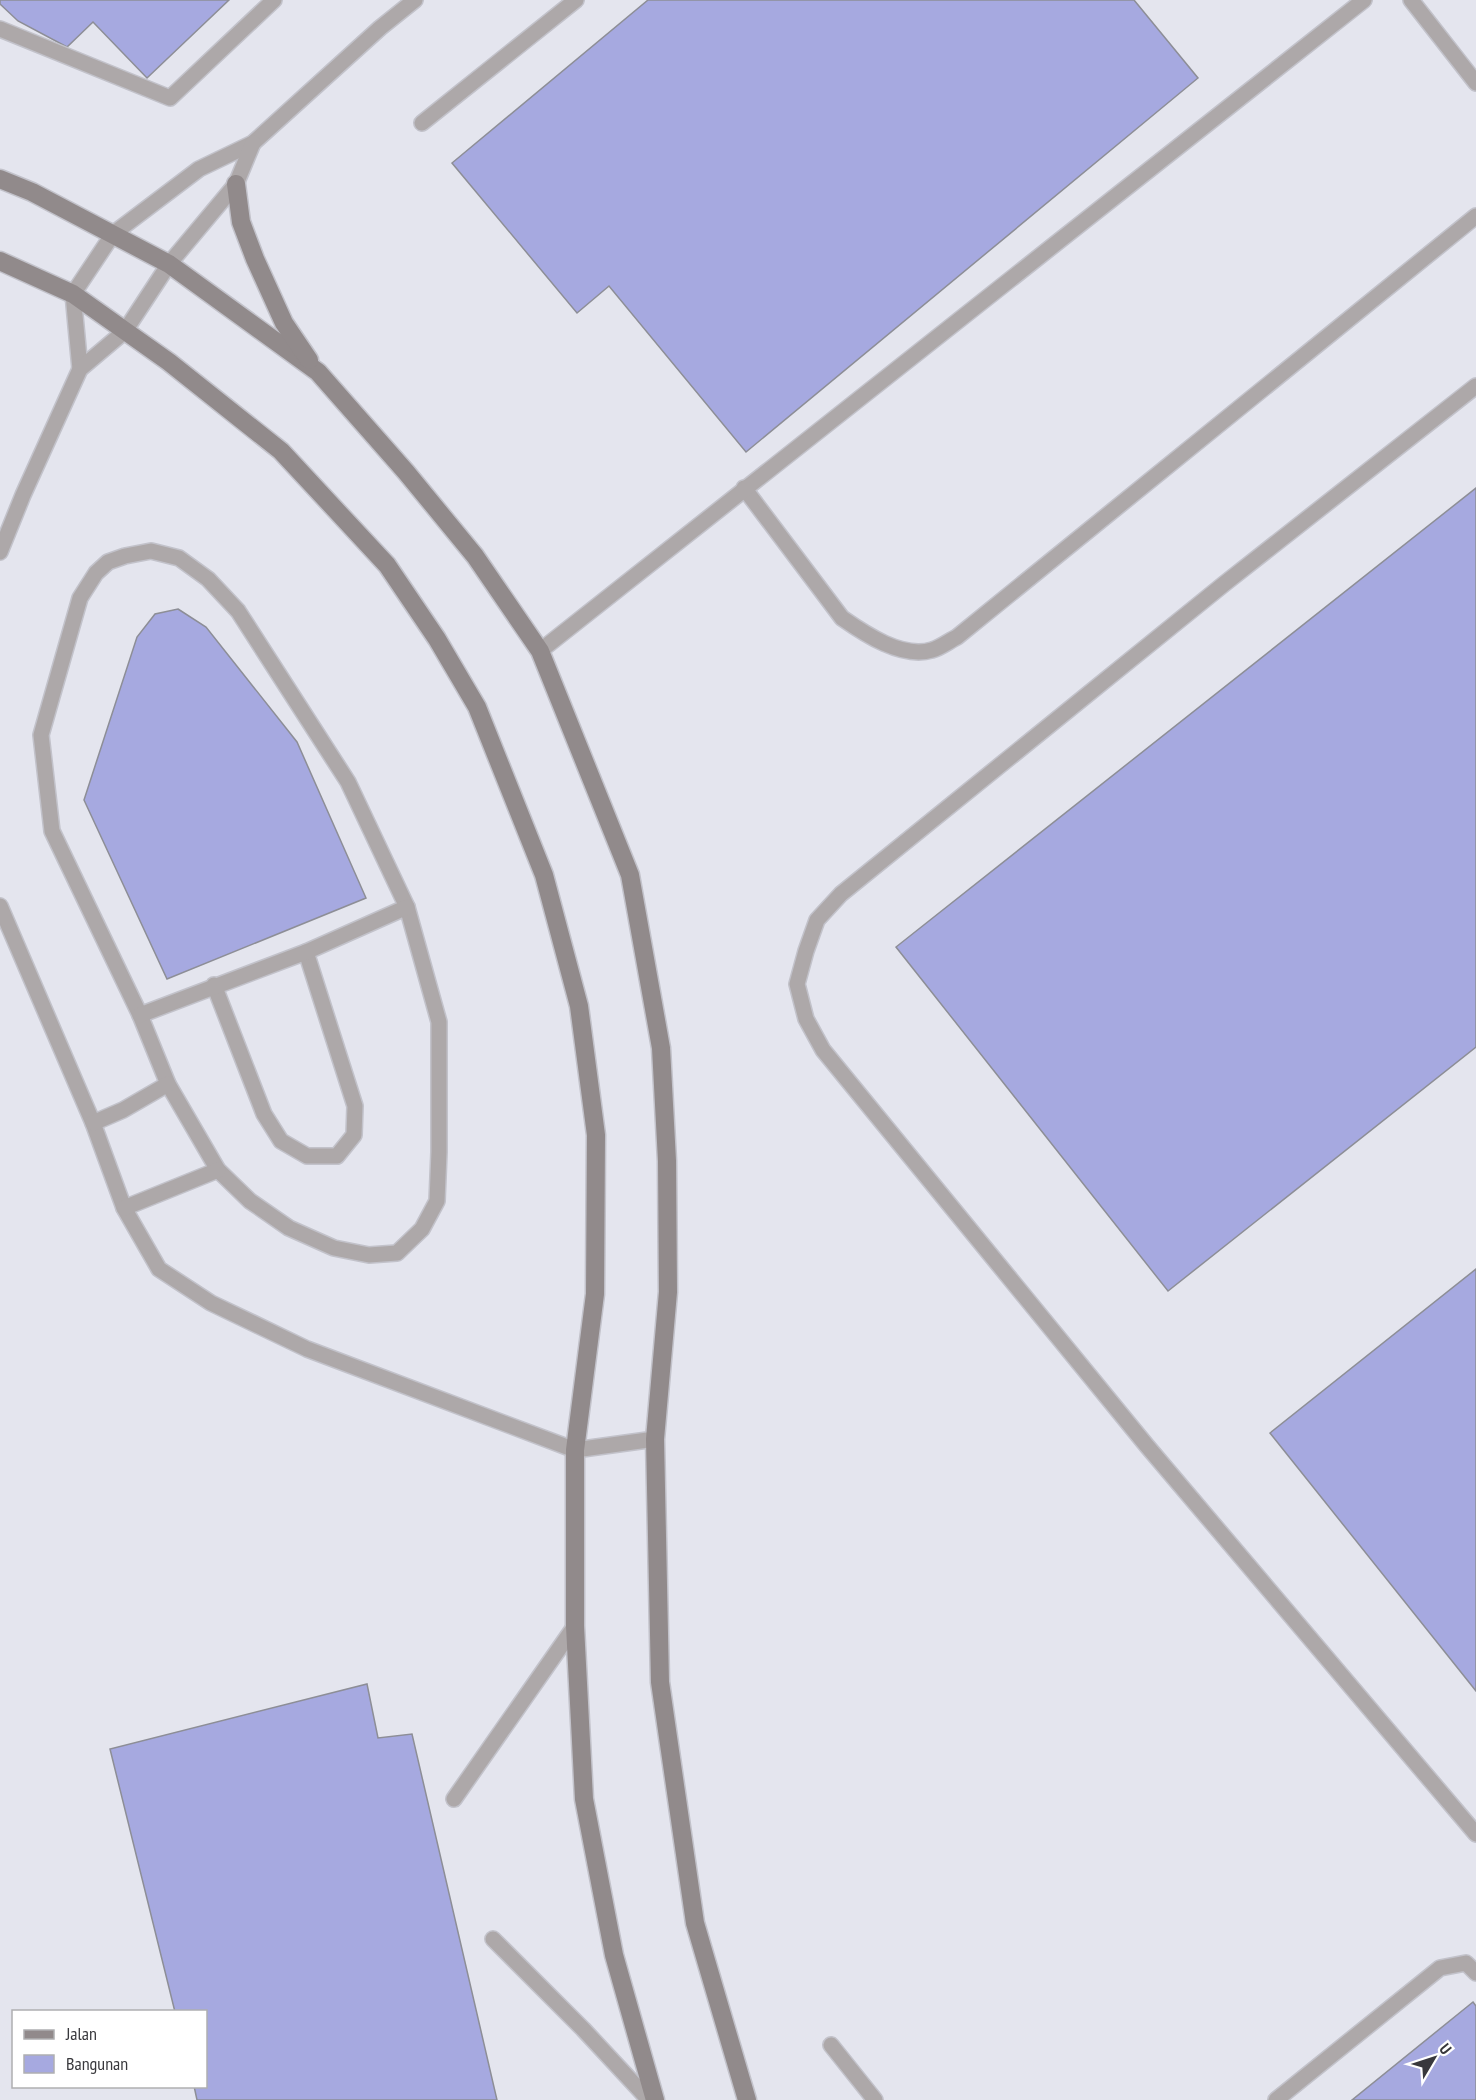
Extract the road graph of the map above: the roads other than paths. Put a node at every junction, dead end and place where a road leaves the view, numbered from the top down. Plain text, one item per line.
1 (274, 0) edge
2 (415, 0) edge
3 (576, 0) edge
4 (1364, 0) edge
5 (1411, 0) edge
6 (0, 30) edge
7 (1476, 83) edge
8 (422, 123) dead end
9 (253, 143) junction
10 (0, 179) edge
11 (236, 184) junction
12 (1476, 216) edge
13 (113, 234) junction
14 (0, 261) edge
15 (169, 264) junction
16 (73, 294) junction
17 (125, 331) junction
18 (80, 369) junction
19 (318, 372) junction
20 (1476, 386) edge
21 (744, 488) junction
22 (0, 552) edge
23 (540, 651) junction
24 (0, 906) edge
25 (407, 907) junction
26 (306, 952) junction
27 (214, 985) junction
28 (140, 1015) junction
29 (168, 1084) junction
30 (93, 1123) junction
31 (218, 1170) junction
32 (124, 1208) junction
33 (655, 1438) junction
34 (575, 1450) junction
35 (575, 1626) junction
36 (454, 1799) dead end
37 (1476, 1834) edge
38 (493, 1939) dead end
39 (1476, 1973) edge
40 (831, 2045) dead end
41 (649, 2100) edge
42 (655, 2100) edge
43 (747, 2100) edge
44 (875, 2100) edge
45 (1276, 2100) edge

1 - 6 lane
2 - 9 lane
3 - 8 lane
4 - 21 lane
5 - 7 lane
9 - 11 lane
9 - 13 lane
10 - 13 street
11 - 15 lane
11 - 19 street
12 - 21 lane
13 - 15 street
13 - 16 lane
14 - 16 street
15 - 17 lane
15 - 19 street
16 - 17 street
16 - 18 lane
17 - 18 lane
17 - 34 street
18 - 22 lane
19 - 23 street
20 - 37 lane
21 - 23 lane
23 - 33 street
24 - 30 lane
25 - 26 lane
25 - 28 lane
25 - 31 lane
26 - 27 lane
26 - 27 lane
27 - 28 lane
28 - 29 lane
29 - 30 lane
29 - 31 lane
30 - 32 lane
31 - 32 lane
32 - 34 lane
33 - 34 lane
33 - 43 street
34 - 35 street
35 - 36 lane
35 - 42 street
38 - 41 lane
39 - 45 lane
40 - 44 lane

